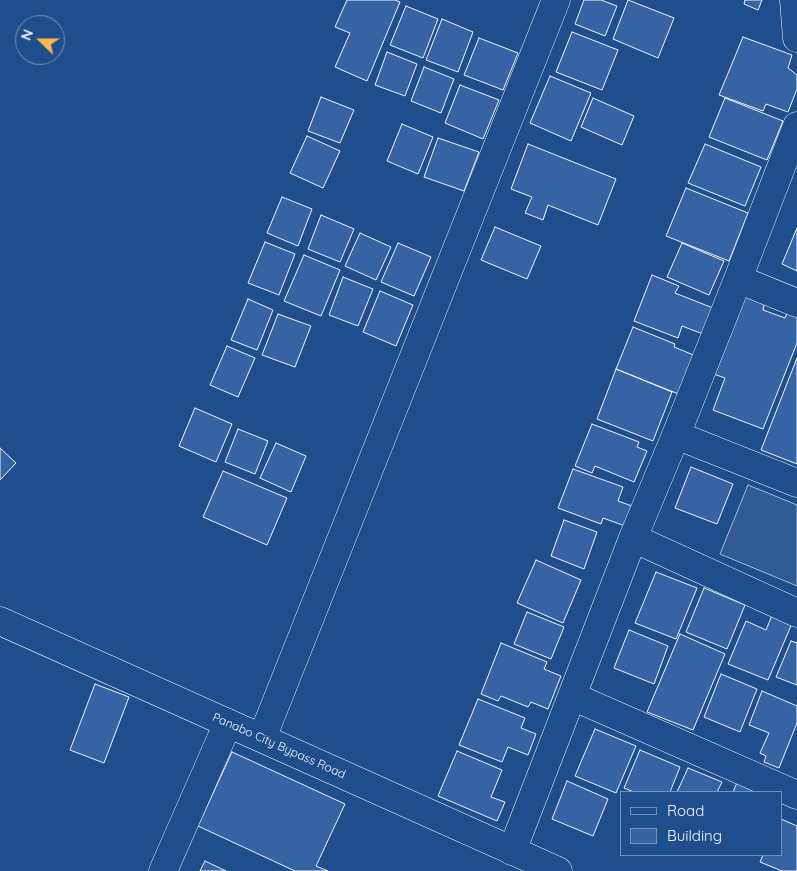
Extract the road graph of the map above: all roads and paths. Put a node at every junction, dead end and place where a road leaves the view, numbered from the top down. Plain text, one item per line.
1 (556, 0) edge
2 (794, 0) edge
3 (797, 38) edge
4 (797, 126) edge
5 (738, 279) junction
6 (797, 302) edge
7 (676, 435) junction
8 (797, 483) edge
9 (633, 538) junction
10 (797, 613) edge
11 (0, 621) edge
12 (572, 696) junction
13 (228, 723) junction
14 (262, 738) junction
15 (797, 795) edge
16 (512, 851) junction
17 (164, 871) edge
18 (558, 871) edge

1 - 14 street
2 - 3 street
4 - 5 street
5 - 6 street
5 - 7 street
7 - 8 street
7 - 9 street
9 - 10 street
9 - 12 street
11 - 13 street, Panabo City Bypass Road
12 - 15 street
12 - 16 street
13 - 14 street, Panabo City Bypass Road
13 - 17 street
14 - 16 street, Panabo City Bypass Road
16 - 18 street, Panabo City Bypass Road

